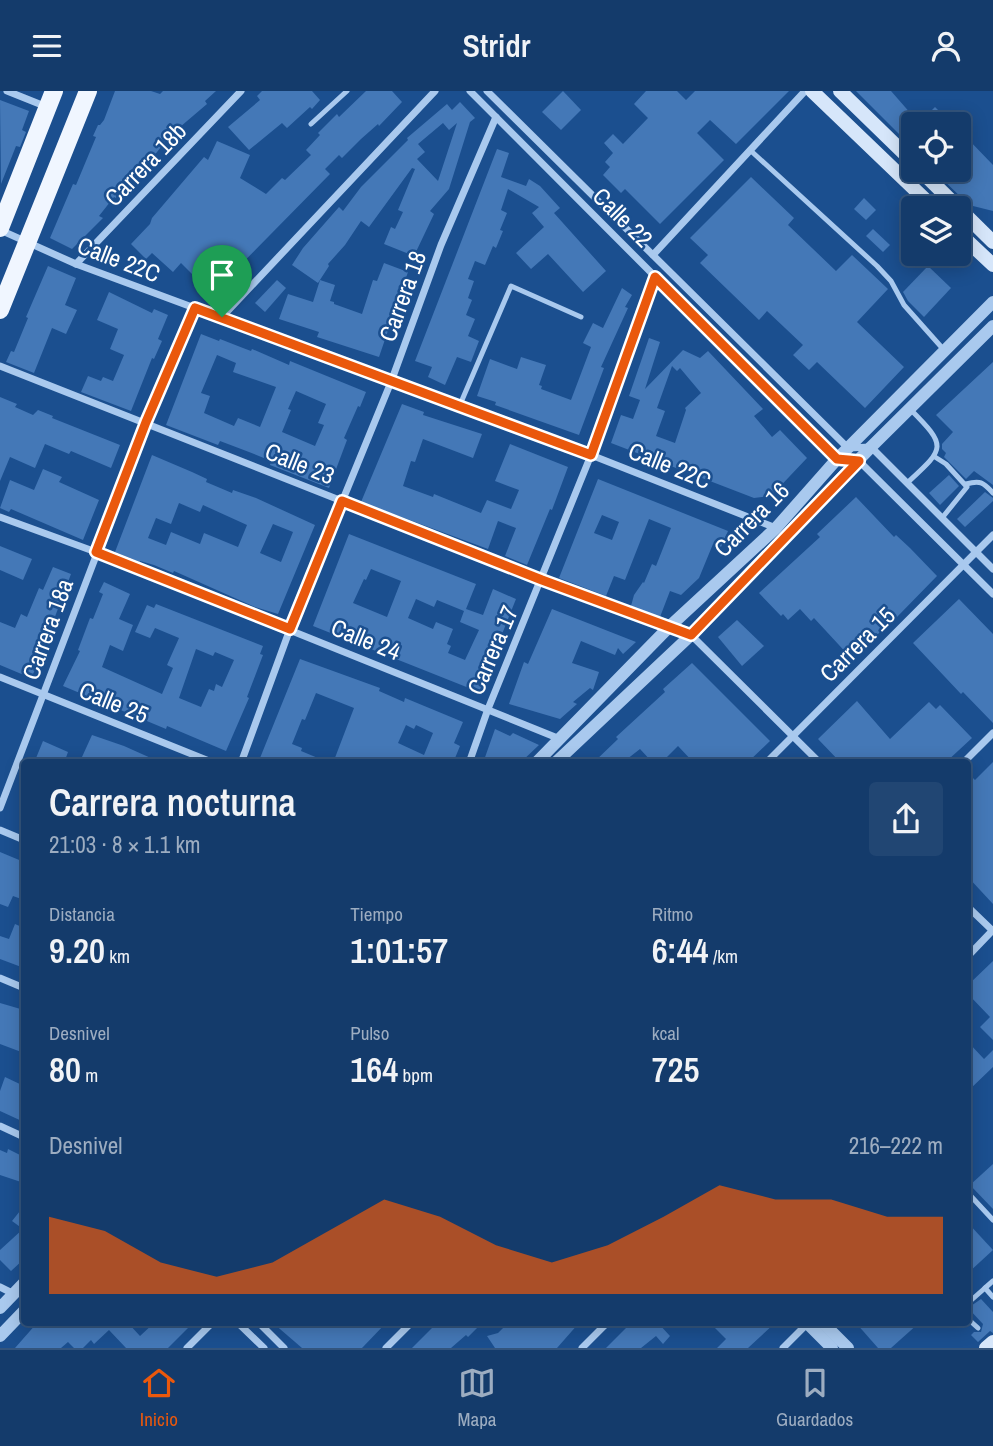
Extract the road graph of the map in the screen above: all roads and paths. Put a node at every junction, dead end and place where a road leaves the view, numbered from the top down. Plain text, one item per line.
1 (7, 91) edge
2 (88, 91) edge
3 (241, 91) edge
4 (346, 91) edge
5 (435, 91) edge
6 (470, 91) edge
7 (487, 91) edge
8 (805, 91) edge
9 (812, 91) edge
10 (840, 91) edge
11 (51, 99) edge
12 (496, 117) junction
13 (311, 124) dead end
14 (750, 150) junction
15 (901, 150) edge
16 (932, 182) edge
17 (921, 196) edge
18 (0, 229) edge
19 (993, 242) edge
20 (28, 243) junction
21 (971, 244) edge
22 (653, 255) junction
23 (76, 264) junction
24 (993, 265) edge
25 (655, 277) junction
26 (993, 302) edge
27 (195, 308) junction
28 (0, 310) edge
29 (222, 317) junction
30 (581, 317) dead end
31 (993, 327) edge
32 (944, 350) junction
33 (0, 366) edge
34 (391, 382) junction
35 (460, 407) junction
36 (909, 409) junction
37 (146, 422) junction
38 (871, 447) junction
39 (848, 448) junction
40 (591, 455) junction
41 (935, 457) junction
42 (837, 459) junction
43 (859, 461) junction
44 (907, 483) junction
45 (966, 484) junction
46 (993, 493) edge
47 (342, 501) junction
48 (0, 517) edge
49 (942, 518) junction
50 (776, 528) junction
51 (993, 535) edge
52 (96, 552) junction
53 (975, 552) junction
54 (963, 565) junction
55 (993, 569) edge
56 (542, 580) junction
57 (993, 594) edge
58 (669, 627) junction
59 (290, 629) junction
60 (691, 635) junction
61 (0, 677) edge
62 (44, 694) junction
63 (488, 709) junction
64 (993, 733) edge
65 (792, 736) junction
66 (560, 739) junction
67 (204, 759) edge
68 (242, 759) edge
69 (470, 759) edge
70 (540, 759) edge
71 (559, 759) edge
72 (770, 759) edge
73 (816, 759) edge
74 (967, 759) edge
75 (0, 808) edge
76 (0, 830) edge
77 (21, 839) edge
78 (971, 910) edge
79 (993, 930) edge
80 (971, 953) edge
81 (0, 978) edge
82 (21, 987) edge
83 (0, 1126) edge
84 (21, 1136) edge
85 (971, 1196) edge
86 (993, 1220) edge
87 (993, 1281) edge
88 (21, 1286) edge
89 (0, 1287) edge
90 (985, 1287) junction
91 (14, 1294) junction
92 (993, 1297) edge
93 (971, 1300) edge
94 (0, 1308) edge
95 (21, 1314) edge
96 (971, 1322) edge
97 (209, 1326) edge
98 (241, 1326) edge
99 (262, 1326) edge
100 (408, 1326) edge
101 (604, 1326) edge
102 (805, 1326) edge
103 (811, 1326) edge
104 (826, 1326) edge
105 (978, 1328) dead end
106 (0, 1336) edge
107 (993, 1342) edge
108 (187, 1348) edge
109 (264, 1348) edge
110 (284, 1348) edge
111 (386, 1348) edge
112 (582, 1348) edge
113 (783, 1348) edge
114 (832, 1348) edge
115 (848, 1348) edge
116 (986, 1348) edge

1 - 11 street
2 - 20 main road
3 - 23 street, Carrera 18b
4 - 13 lane
5 - 29 street
6 - 12 street, Calle 22
7 - 22 street, Calle 22
8 - 14 street
9 - 17 main road
10 - 15 main road
11 - 18 main road
12 - 25 street, Calle 22
12 - 34 street, Carrera 18
14 - 22 street
14 - 32 lane
16 - 19 main road
18 - 20 street, Calle 22C
20 - 23 street, Calle 22C
20 - 28 main road
21 - 24 main road
22 - 39 street, Calle 22
23 - 27 street, Calle 22C
25 - 40 street, Carrera 17
25 - 42 street, Calle 22
26 - 32 street, Carrera 16
27 - 29 street, Calle 22C
27 - 37 street, Carrera 18a
29 - 34 street, Calle 22C
30 - 35 lane
31 - 36 street, Carrera 16
32 - 39 street, Carrera 16
33 - 37 street, Calle 23
34 - 35 street, Calle 22C
34 - 47 street, Carrera 18
35 - 40 street, Calle 22C
36 - 38 street, Carrera 16
36 - 41 lane
37 - 47 street, Calle 23
37 - 52 street, Carrera 18a
38 - 39 street
38 - 43 street, Carrera 16
38 - 44 street
39 - 42 street, Carrera 16
40 - 50 street, Calle 22C
40 - 56 street, Carrera 17
41 - 44 lane
41 - 45 lane
42 - 43 street
42 - 50 street, Carrera 16
43 - 54 street
43 - 60 street, Carrera 16
44 - 49 street
45 - 46 lane
45 - 49 lane
47 - 56 street, Calle 23
47 - 59 street, Carrera 18
48 - 52 street, Calle 24
49 - 53 street
50 - 58 street, Carrera 16
51 - 53 street, Carrera 15
52 - 59 street, Calle 24
52 - 62 street, Carrera 18a
53 - 54 street, Carrera 15
53 - 55 street
54 - 57 street
54 - 65 street, Carrera 15
56 - 58 street, Calle 23
56 - 63 street, Carrera 17
58 - 60 street, Calle 23
58 - 66 street, Carrera 16
59 - 63 street, Calle 24
59 - 68 street, Carrera 18
60 - 65 street, Calle 23
60 - 71 street, Carrera 16
61 - 62 street, Calle 25
62 - 67 street, Calle 25
62 - 75 street, Carrera 18a
63 - 66 street, Calle 24
63 - 69 street, Carrera 17
64 - 74 street
65 - 72 street, Carrera 15
65 - 73 street, Calle 23
66 - 70 street, Carrera 16
76 - 77 street
78 - 79 street
79 - 80 street
81 - 82 street
83 - 84 street
85 - 86 lane
87 - 90 lane
88 - 91 street
89 - 91 street
90 - 92 lane
90 - 93 lane
91 - 94 street
95 - 106 street
96 - 105 lane
97 - 108 street
98 - 109 street
99 - 110 street
100 - 111 street
101 - 112 street
102 - 113 street
103 - 114 street
104 - 115 street
107 - 116 main road

